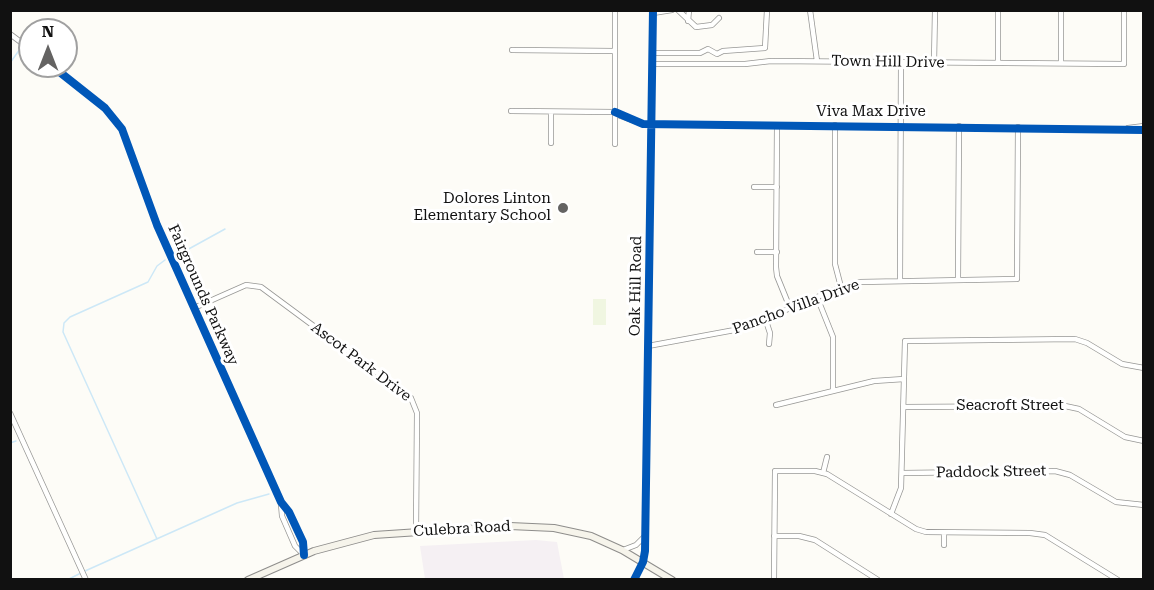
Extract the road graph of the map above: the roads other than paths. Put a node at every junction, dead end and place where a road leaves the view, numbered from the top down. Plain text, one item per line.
1 (615, 10) edge
2 (672, 10) edge
3 (678, 10) edge
4 (689, 10) edge
5 (767, 10) edge
6 (810, 10) edge
7 (935, 10) edge
8 (998, 10) edge
9 (1061, 10) edge
10 (1124, 10) edge
11 (653, 12) edge
12 (719, 18) dead end
13 (688, 21) junction
14 (512, 50) dead end
15 (615, 51) junction
16 (652, 53) junction
17 (818, 61) junction
18 (901, 63) junction
19 (934, 63) junction
20 (998, 63) junction
21 (1061, 63) junction
22 (652, 64) junction
23 (67, 78) edge
24 (511, 111) dead end
25 (551, 112) junction
26 (615, 113) junction
27 (652, 124) junction
28 (777, 125) junction
29 (835, 126) junction
30 (900, 126) junction
31 (959, 126) junction
32 (1018, 127) junction
33 (1143, 128) edge
34 (551, 143) dead end
35 (615, 144) dead end
36 (754, 187) dead end
37 (777, 187) junction
38 (757, 252) dead end
39 (777, 252) junction
40 (900, 280) junction
41 (958, 280) junction
42 (842, 287) junction
43 (817, 297) junction
44 (194, 308) junction
45 (790, 308) junction
46 (765, 318) junction
47 (769, 344) dead end
48 (648, 346) junction
49 (1143, 368) edge
50 (904, 380) junction
51 (833, 390) junction
52 (776, 405) dead end
53 (904, 407) junction
54 (10, 413) edge
55 (1143, 441) edge
56 (827, 457) dead end
57 (823, 473) junction
58 (902, 473) junction
59 (280, 502) junction
60 (1143, 505) edge
61 (891, 514) junction
62 (416, 532) junction
63 (944, 534) junction
64 (645, 536) junction
65 (774, 536) junction
66 (945, 545) dead end
67 (622, 550) junction
68 (304, 555) junction
69 (644, 562) junction
70 (86, 579) edge
71 (248, 579) edge
72 (634, 579) edge
73 (672, 579) edge
74 (774, 579) edge
75 (878, 579) edge
76 (1118, 579) edge

1 - 15 street
2 - 11 street
3 - 13 street
4 - 13 street
5 - 16 street
6 - 17 street
7 - 19 street
8 - 20 street
9 - 21 street
10 - 21 street, Town Hill Drive
11 - 16 street, Oak Hill Road
12 - 13 street
14 - 15 street
15 - 26 street
16 - 22 street, Oak Hill Road
17 - 18 street, Town Hill Drive
17 - 22 street, Town Hill Drive
18 - 19 street, Town Hill Drive
18 - 30 street
19 - 20 street, Town Hill Drive
20 - 21 street, Town Hill Drive
22 - 27 street, Oak Hill Road
23 - 44 street, Fairgrounds Parkway
24 - 25 street, Viva Max Drive
25 - 26 street, Viva Max Drive
25 - 34 street
26 - 27 street, Viva Max Drive
26 - 35 street
27 - 28 street, Viva Max Drive
27 - 48 street, Oak Hill Road
28 - 29 street, Viva Max Drive
28 - 37 street
29 - 30 street, Viva Max Drive
29 - 42 street
30 - 31 street, Viva Max Drive
30 - 40 street
31 - 32 street, Viva Max Drive
31 - 41 street
32 - 33 street, Viva Max Drive
32 - 41 street, Pancho Villa Drive
36 - 37 street
37 - 39 street
38 - 39 street
39 - 45 street
40 - 41 street, Pancho Villa Drive
40 - 42 street, Pancho Villa Drive
42 - 43 street, Pancho Villa Drive
43 - 45 street, Pancho Villa Drive
43 - 51 street
44 - 59 street, Fairgrounds Parkway
44 - 62 street, Ascot Park Drive
45 - 46 street, Pancho Villa Drive
46 - 47 street
46 - 48 street, Pancho Villa Drive
48 - 64 street, Oak Hill Road
49 - 50 street
50 - 51 street
50 - 53 street
51 - 52 street
53 - 55 street, Seacroft Street
53 - 58 street
54 - 70 street
56 - 57 street
57 - 61 street
57 - 65 street
58 - 60 street, Paddock Street
58 - 61 street
59 - 68 street, Fairgrounds Parkway
59 - 68 street, Fairgrounds Parkway
61 - 63 street
62 - 67 main road, Culebra Road
62 - 68 main road, Culebra Road
63 - 66 street
63 - 76 street
64 - 67 street
64 - 69 street, Oak Hill Road
65 - 74 street
65 - 75 street
67 - 69 main road, Culebra Road
68 - 71 main road, Culebra Road
69 - 72 street
69 - 73 main road, Culebra Road

